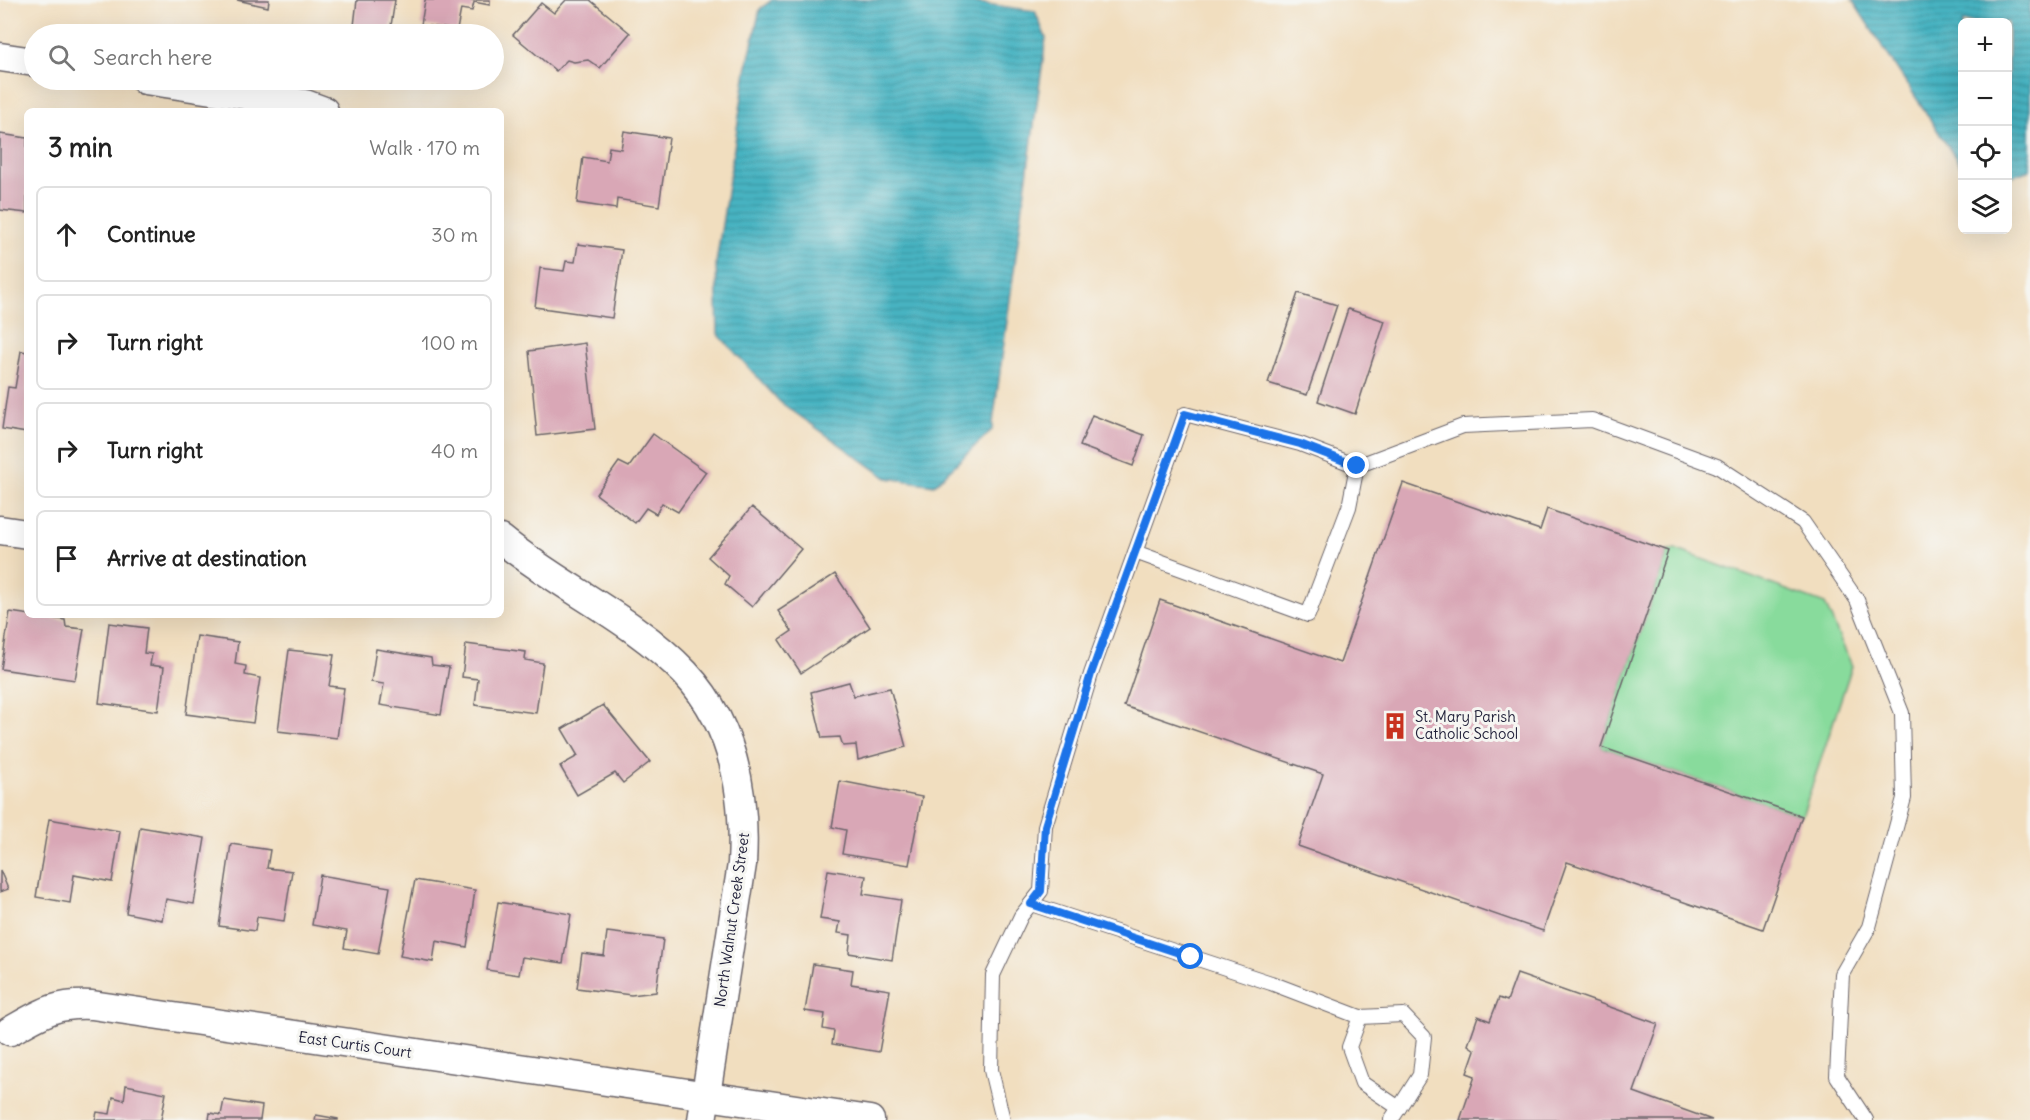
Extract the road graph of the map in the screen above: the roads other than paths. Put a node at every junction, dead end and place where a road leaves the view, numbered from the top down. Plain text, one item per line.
1 (0, 57) edge
2 (24, 61) edge
3 (212, 90) edge
4 (316, 108) edge
5 (1357, 466) junction
6 (0, 530) edge
7 (24, 534) edge
8 (504, 540) edge
9 (1135, 552) junction
10 (1031, 904) junction
11 (1360, 1017) junction
12 (10, 1031) dead end
13 (704, 1109) edge
14 (1395, 1114) edge
15 (870, 1120) edge
16 (1004, 1120) edge
17 (1866, 1120) edge

1 - 2 street
3 - 4 street
5 - 9 lane
5 - 9 lane
5 - 17 lane
6 - 7 street
8 - 13 street, North Walnut Creek Street
9 - 10 lane
10 - 11 lane
10 - 16 lane
11 - 14 lane
11 - 14 lane
12 - 13 street, East Curtis Court
13 - 15 street, East Curtis Court

